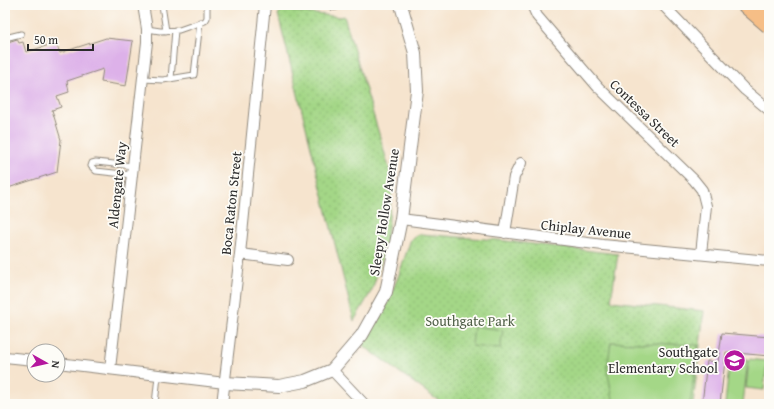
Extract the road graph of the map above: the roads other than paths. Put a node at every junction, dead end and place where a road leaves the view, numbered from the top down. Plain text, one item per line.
1 (158, 5) edge
2 (162, 5) edge
3 (207, 5) edge
4 (265, 5) edge
5 (401, 5) edge
6 (532, 5) edge
7 (663, 5) edge
8 (747, 5) edge
9 (765, 5) edge
10 (143, 7) edge
11 (769, 9) edge
12 (200, 22) junction
13 (769, 24) edge
14 (147, 29) junction
15 (175, 30) junction
16 (166, 31) junction
17 (21, 34) dead end
18 (5, 38) edge
19 (143, 79) junction
20 (171, 79) junction
21 (769, 110) edge
22 (521, 163) dead end
23 (133, 170) junction
24 (401, 219) junction
25 (505, 233) junction
26 (240, 254) junction
27 (701, 254) junction
28 (288, 260) dead end
29 (769, 261) edge
30 (5, 357) edge
31 (26, 359) edge
32 (66, 364) edge
33 (110, 369) junction
34 (332, 370) junction
35 (158, 376) junction
36 (224, 383) junction
37 (155, 404) edge
38 (222, 404) edge
39 (364, 404) edge

1 - 10 lane
2 - 16 lane
3 - 12 lane
4 - 26 street, Boca Raton Street
5 - 24 street, Sleepy Hollow Avenue
6 - 27 street, Contessa Street
7 - 21 street
8 - 13 highway
9 - 11 highway
10 - 14 street, Aldengate Way
12 - 15 lane
12 - 20 lane
14 - 16 lane
14 - 19 street, Aldengate Way
15 - 16 lane
15 - 20 lane
17 - 18 lane
19 - 20 lane
19 - 23 street, Aldengate Way
22 - 25 street
23 - 23 lane
23 - 33 street, Aldengate Way
24 - 25 street, Chiplay Avenue
24 - 34 street, Sleepy Hollow Avenue
25 - 27 street, Chiplay Avenue
26 - 28 street
26 - 36 street, Boca Raton Street
27 - 29 street, Chiplay Avenue
30 - 31 street
32 - 33 street
33 - 35 street
34 - 36 street, Sleepy Hollow Avenue
34 - 39 street
35 - 36 street
35 - 37 lane
36 - 38 street, Boca Raton Street

